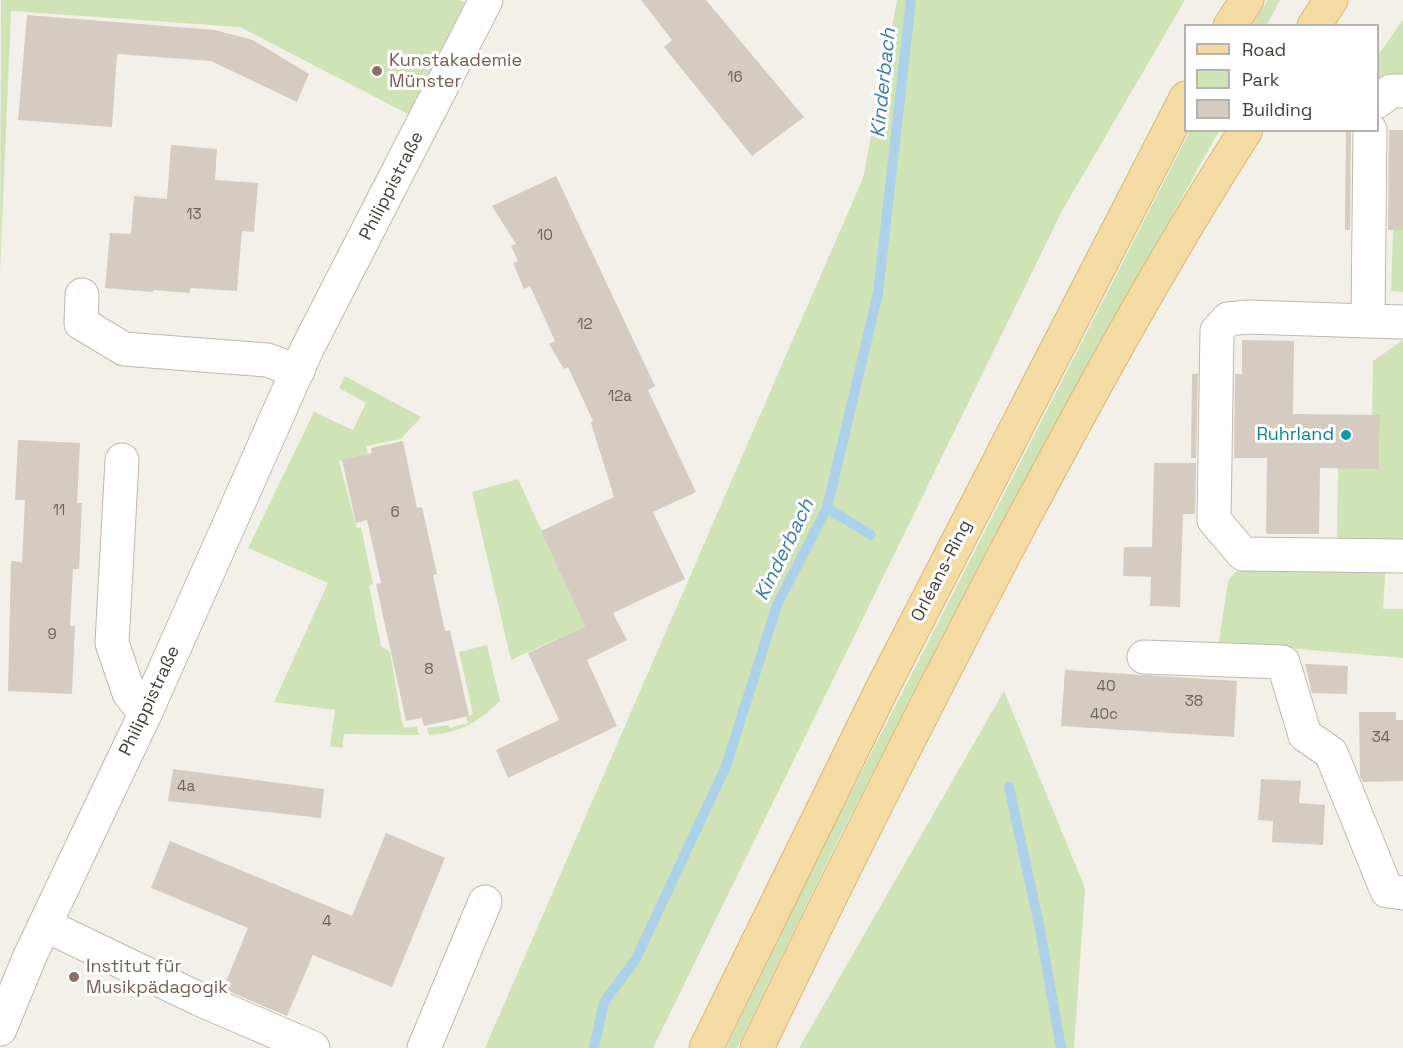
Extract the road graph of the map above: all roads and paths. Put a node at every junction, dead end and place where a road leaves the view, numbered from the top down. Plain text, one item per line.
1 (486, 0) edge
2 (1247, 0) edge
3 (1331, 0) edge
4 (1231, 24) edge
5 (1315, 24) edge
6 (1403, 91) edge
7 (1184, 100) edge
8 (1379, 100) edge
9 (1245, 132) edge
10 (1370, 132) edge
11 (82, 295) dead end
12 (1368, 321) junction
13 (1403, 322) edge
14 (298, 371) junction
15 (122, 460) dead end
16 (1403, 556) edge
17 (1144, 657) dead end
18 (144, 714) junction
19 (1403, 893) edge
20 (485, 902) dead end
21 (45, 925) junction
22 (0, 1029) edge
23 (313, 1048) edge
24 (424, 1048) edge
25 (706, 1048) edge
26 (757, 1048) edge

1 - 14 street, Philippistraße
2 - 4 main road
3 - 5 main road
6 - 8 street
7 - 25 main road, Orléans-Ring
9 - 26 main road
10 - 12 street
11 - 14 street
12 - 13 street
12 - 16 street
14 - 18 street, Philippistraße
15 - 18 street
17 - 19 street
18 - 21 street, Philippistraße
20 - 24 street
21 - 22 street, Philippistraße
21 - 23 street

